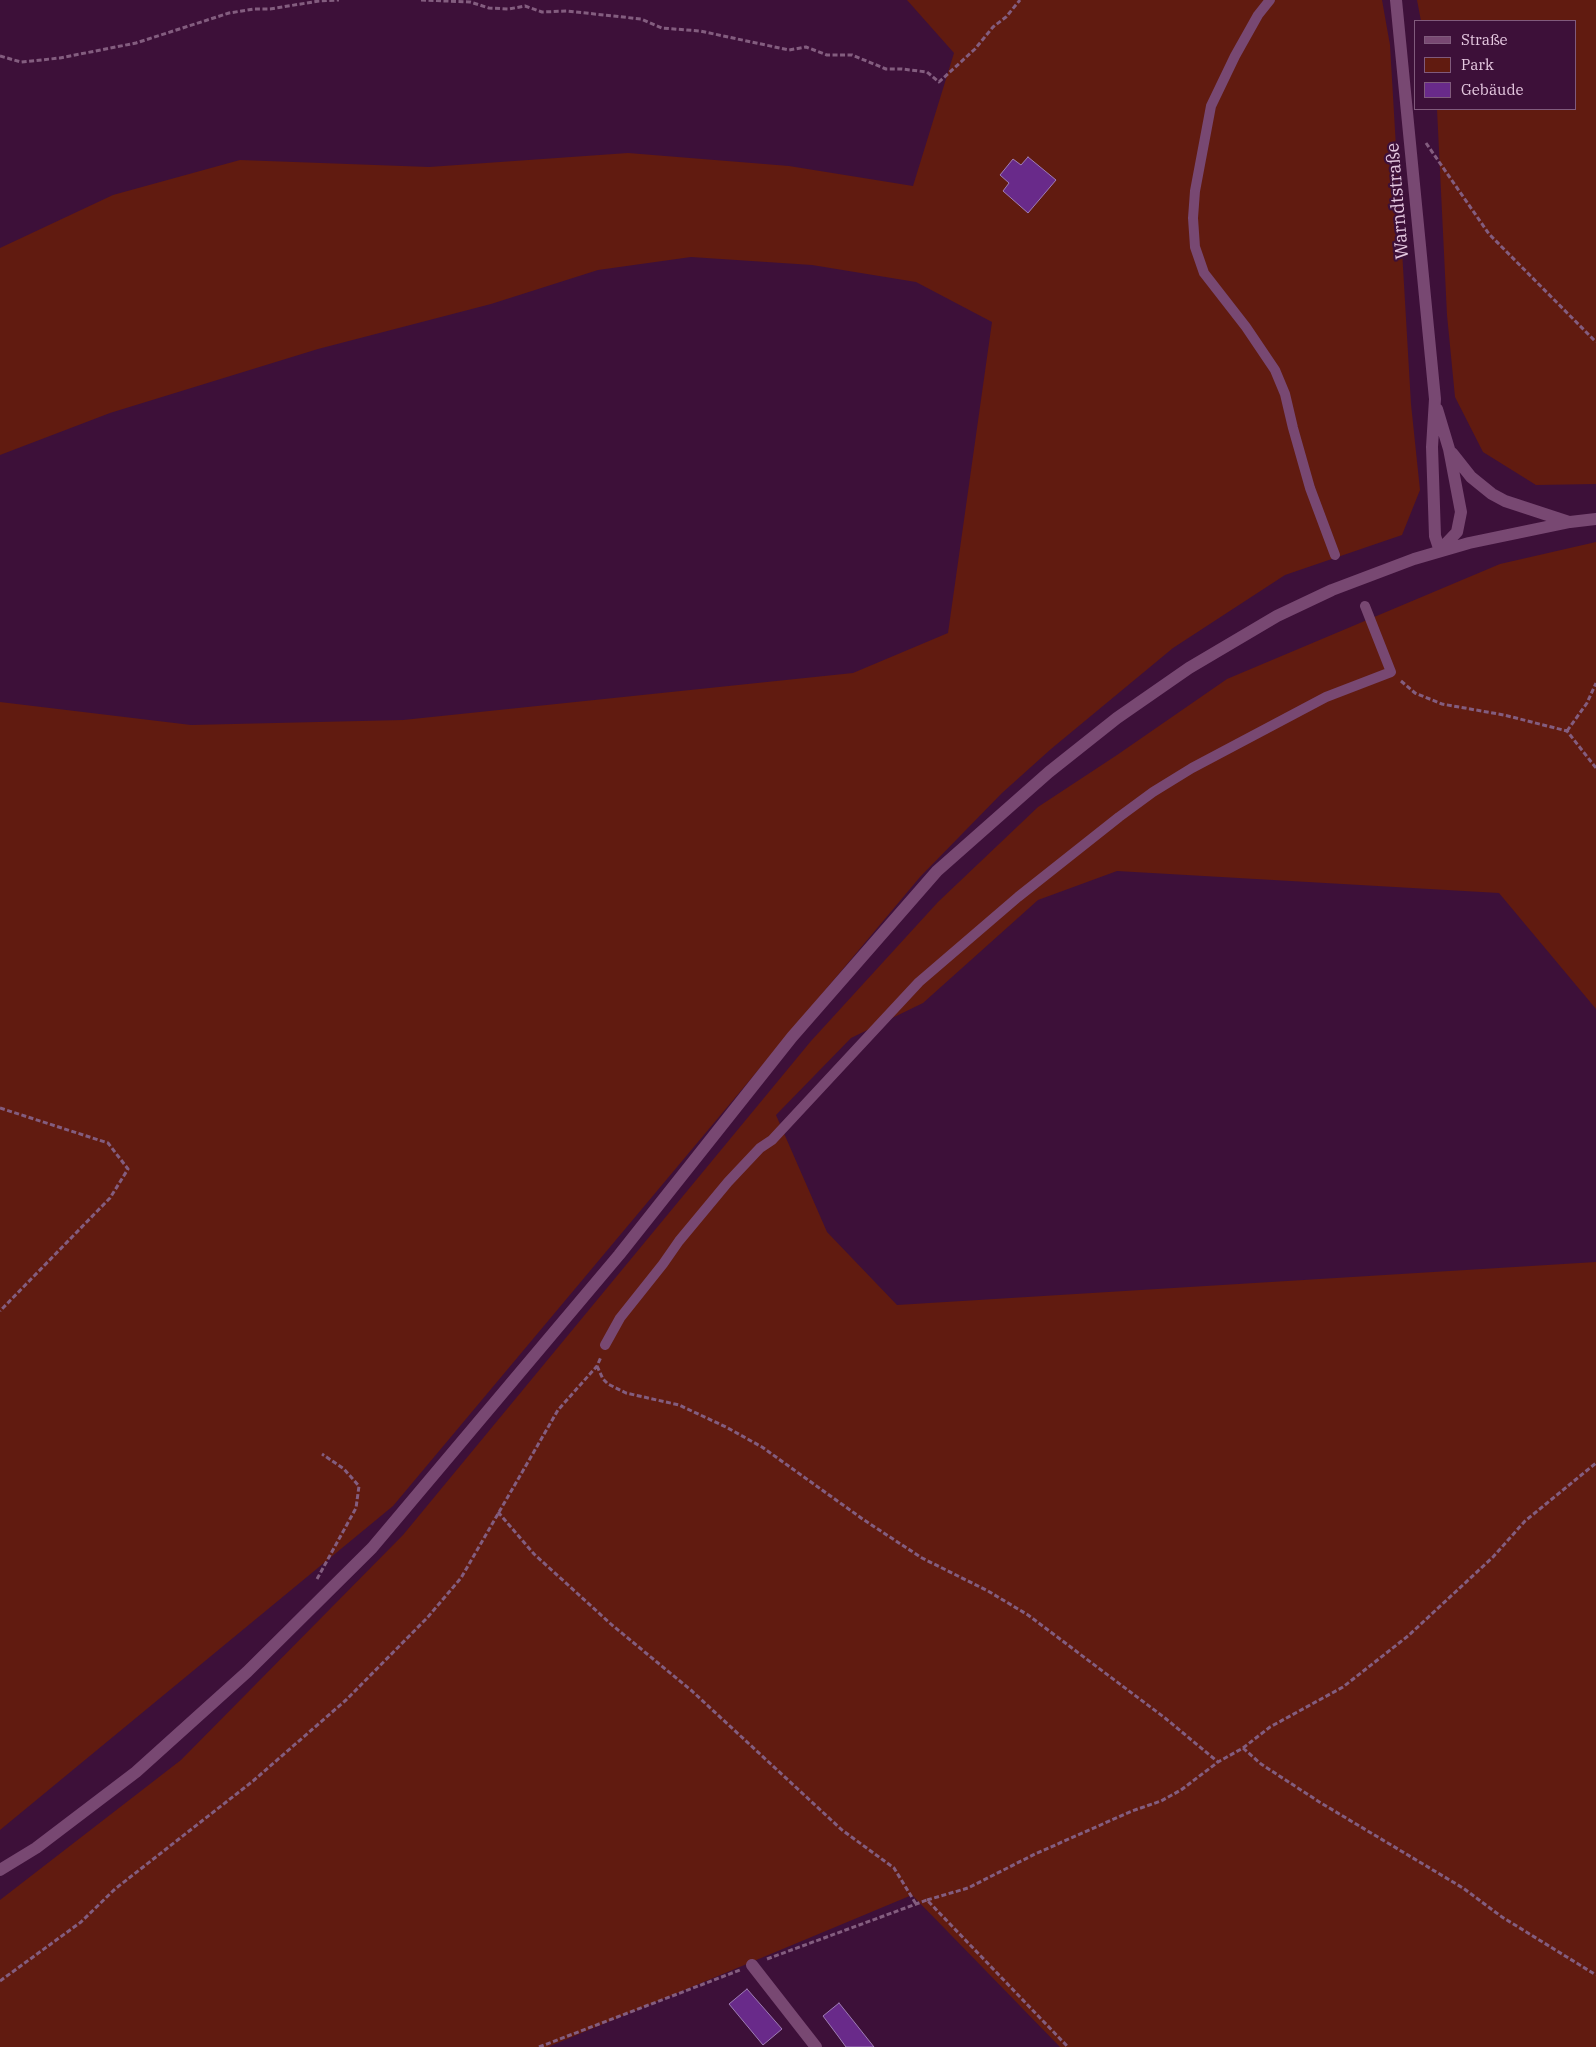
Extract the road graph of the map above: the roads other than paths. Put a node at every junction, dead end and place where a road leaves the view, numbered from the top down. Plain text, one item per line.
1 (1270, 0) edge
2 (1396, 0) edge
3 (1435, 399) junction
4 (1449, 449) junction
5 (1596, 519) edge
6 (1570, 522) junction
7 (1440, 551) junction
8 (1335, 555) dead end
9 (1365, 606) dead end
10 (605, 1345) road end
11 (0, 1870) edge
12 (752, 1965) road end
13 (816, 2047) edge

1 - 8 lane
2 - 3 main road, Warndtstraße
3 - 4 main road, Warndtstraße
3 - 7 main road, Warndtstraße
4 - 6 main road
4 - 7 main road, Warndtstraße
5 - 6 main road
6 - 7 main road
7 - 11 main road
9 - 10 lane
12 - 13 main road

